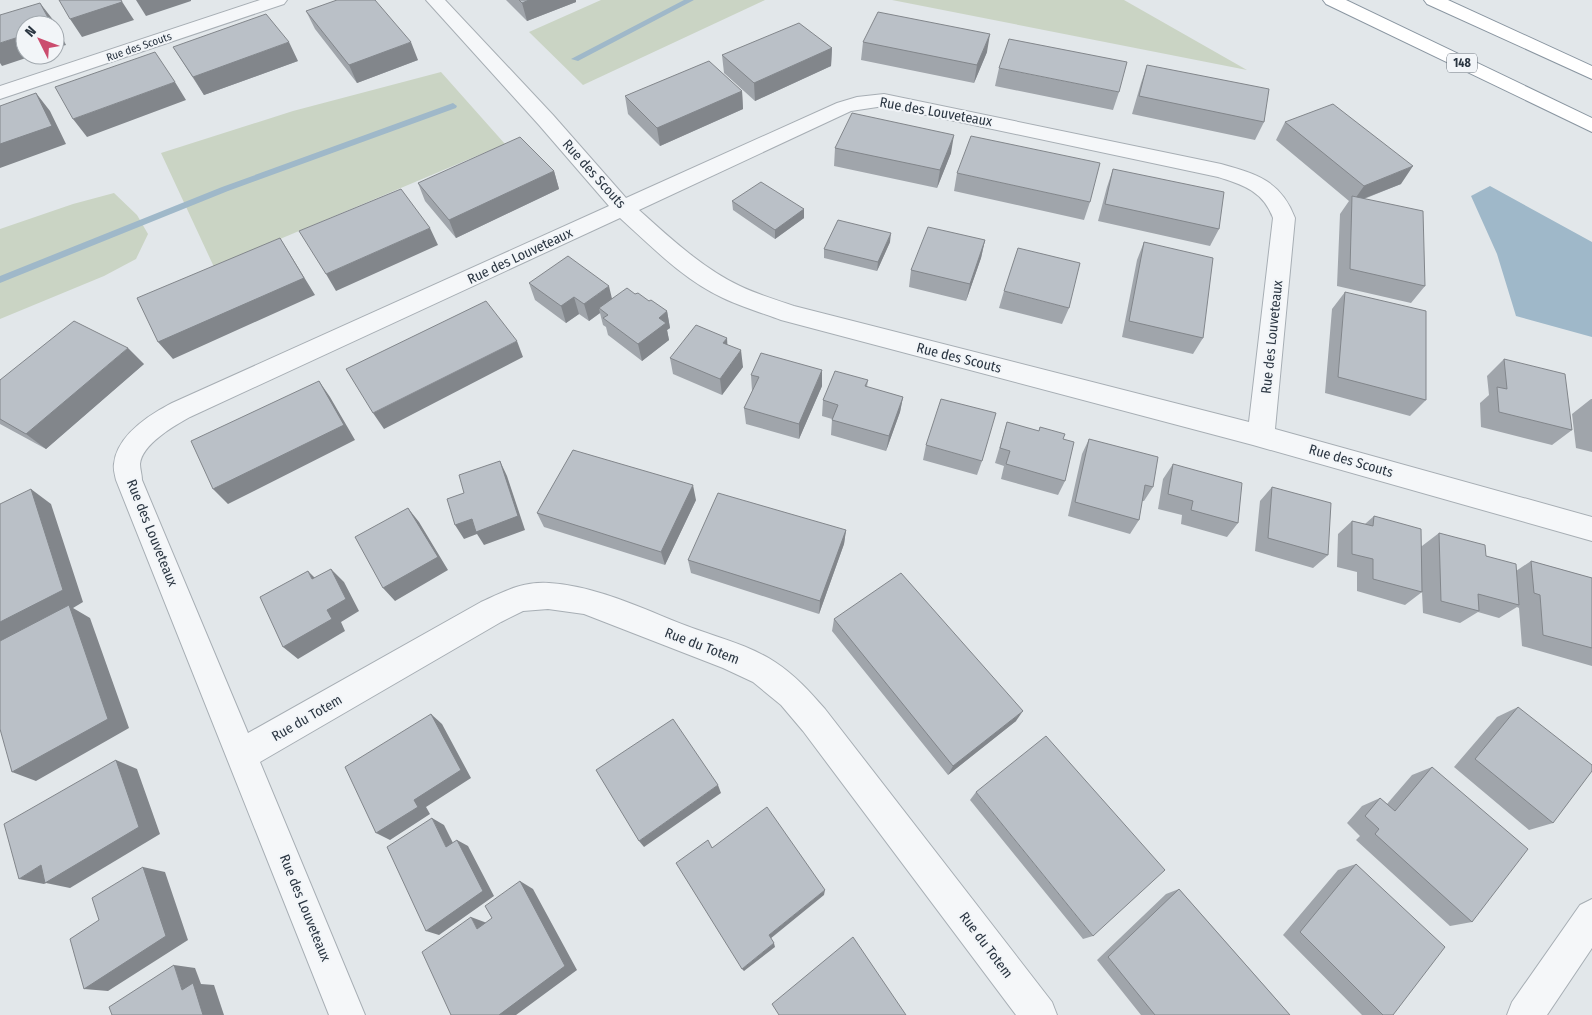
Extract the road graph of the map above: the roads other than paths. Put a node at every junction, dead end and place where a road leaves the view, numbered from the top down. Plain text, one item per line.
1 (278, 0) edge
2 (436, 0) edge
3 (1332, 0) edge
4 (1433, 0) edge
5 (1592, 73) edge
6 (0, 93) edge
7 (1592, 126) edge
8 (623, 208) junction
9 (1261, 436) junction
10 (1592, 528) edge
11 (243, 754) junction
12 (1592, 917) edge
13 (347, 1015) edge
14 (1039, 1015) edge
15 (1525, 1015) edge

1 - 6 street, Rue des Scouts
2 - 8 street, Rue des Scouts
3 - 7 highway, 148
4 - 5 highway
8 - 9 street, Rue des Scouts
8 - 9 street, Rue des Louveteaux
8 - 11 street, Rue des Louveteaux
9 - 10 street, Rue des Scouts
11 - 13 street, Rue des Louveteaux
11 - 14 street, Rue du Totem
12 - 15 street

